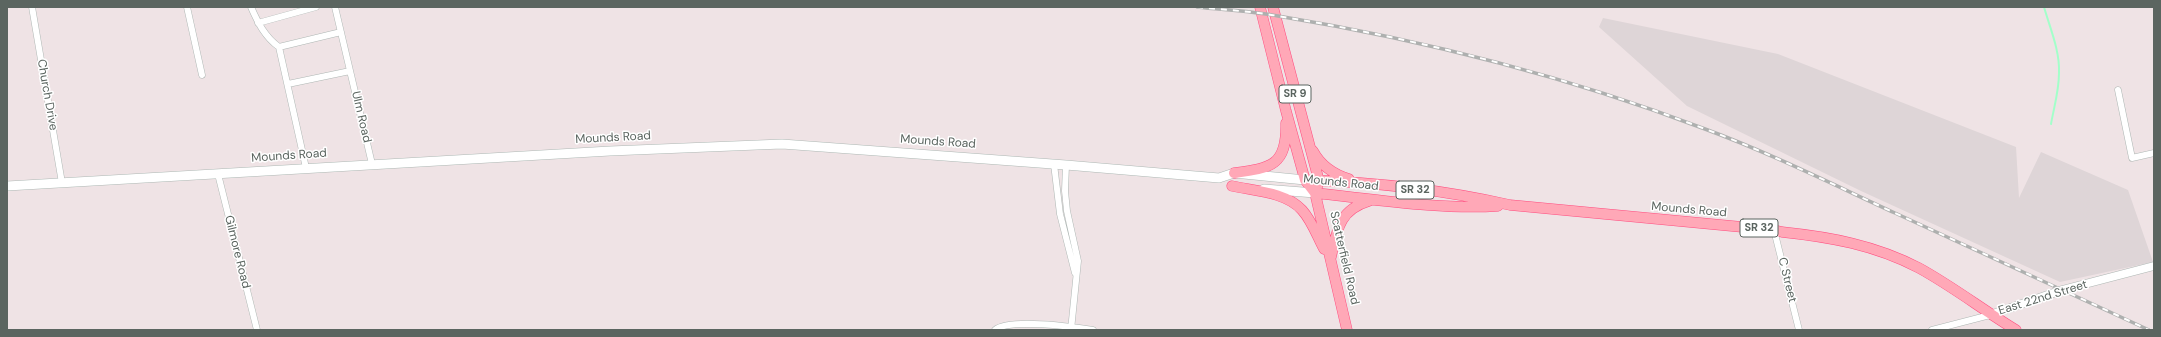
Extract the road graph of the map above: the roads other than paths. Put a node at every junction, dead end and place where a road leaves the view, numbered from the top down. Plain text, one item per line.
1 (32, 7) edge
2 (187, 7) edge
3 (251, 7) edge
4 (316, 7) edge
5 (335, 7) edge
6 (1260, 7) edge
7 (1273, 7) edge
8 (258, 22) junction
9 (341, 32) junction
10 (279, 47) junction
11 (350, 71) junction
12 (202, 75) dead end
13 (288, 84) junction
14 (2118, 90) dead end
15 (1286, 111) junction
16 (1305, 136) junction
17 (2154, 152) edge
18 (372, 164) junction
19 (1054, 164) junction
20 (1066, 165) junction
21 (306, 168) junction
22 (1234, 173) junction
23 (218, 174) junction
24 (1219, 178) junction
25 (1305, 180) junction
26 (1319, 181) junction
27 (62, 183) junction
28 (7, 186) edge
29 (1232, 186) junction
30 (1375, 186) junction
31 (1315, 193) junction
32 (1374, 199) junction
33 (1510, 205) junction
34 (1774, 230) junction
35 (1330, 259) junction
36 (2154, 266) edge
37 (1076, 277) junction
38 (1990, 314) junction
39 (1070, 329) edge
40 (257, 330) edge
41 (995, 330) edge
42 (1094, 330) edge
43 (1347, 330) edge
44 (1799, 330) edge
45 (1932, 330) edge
46 (2016, 330) edge

1 - 27 street, Church Drive
2 - 12 street
3 - 8 street
4 - 8 street
5 - 9 street, Ulm Road
6 - 15 main road, Scatterfield Road / SR 9
7 - 16 main road, SR 9
8 - 10 street
9 - 10 street
9 - 11 street, Ulm Road
10 - 13 street
11 - 13 street
11 - 18 street, Ulm Road
13 - 21 street
14 - 17 street
15 - 22 main road
15 - 25 main road, Scatterfield Road / SR 9
16 - 26 main road, SR 9
16 - 30 main road
18 - 19 main road, Mounds Road
18 - 21 main road, Mounds Road
19 - 20 main road, Mounds Road
19 - 37 street
20 - 24 main road, Mounds Road
20 - 37 street
21 - 23 main road, Mounds Road
22 - 24 main road, Mounds Road
22 - 25 main road, Mounds Road
23 - 27 main road, Mounds Road
23 - 40 street, Gilmore Road
24 - 29 main road, Mounds Road
25 - 26 main road, Mounds Road / SR 32
25 - 31 main road, Scatterfield Road / SR 9
26 - 30 main road, Mounds Road / SR 32
26 - 31 main road
27 - 28 main road, Mounds Road
29 - 31 main road, Mounds Road
29 - 35 main road
30 - 33 main road, Mounds Road / SR 32
31 - 32 main road, Mounds Road
31 - 35 main road, Scatterfield Road / SR 9
32 - 33 main road, Mounds Road / SR 32
32 - 35 main road, SR 32
33 - 34 main road, Mounds Road / SR 32
34 - 38 main road, Mounds Road / SR 32
34 - 44 street, C Street
35 - 43 main road, Scatterfield Road / SR 9
36 - 38 street, East 22nd Street
37 - 39 street
38 - 45 street, East 22nd Street
38 - 46 main road, SR 32
39 - 41 street
39 - 42 street

